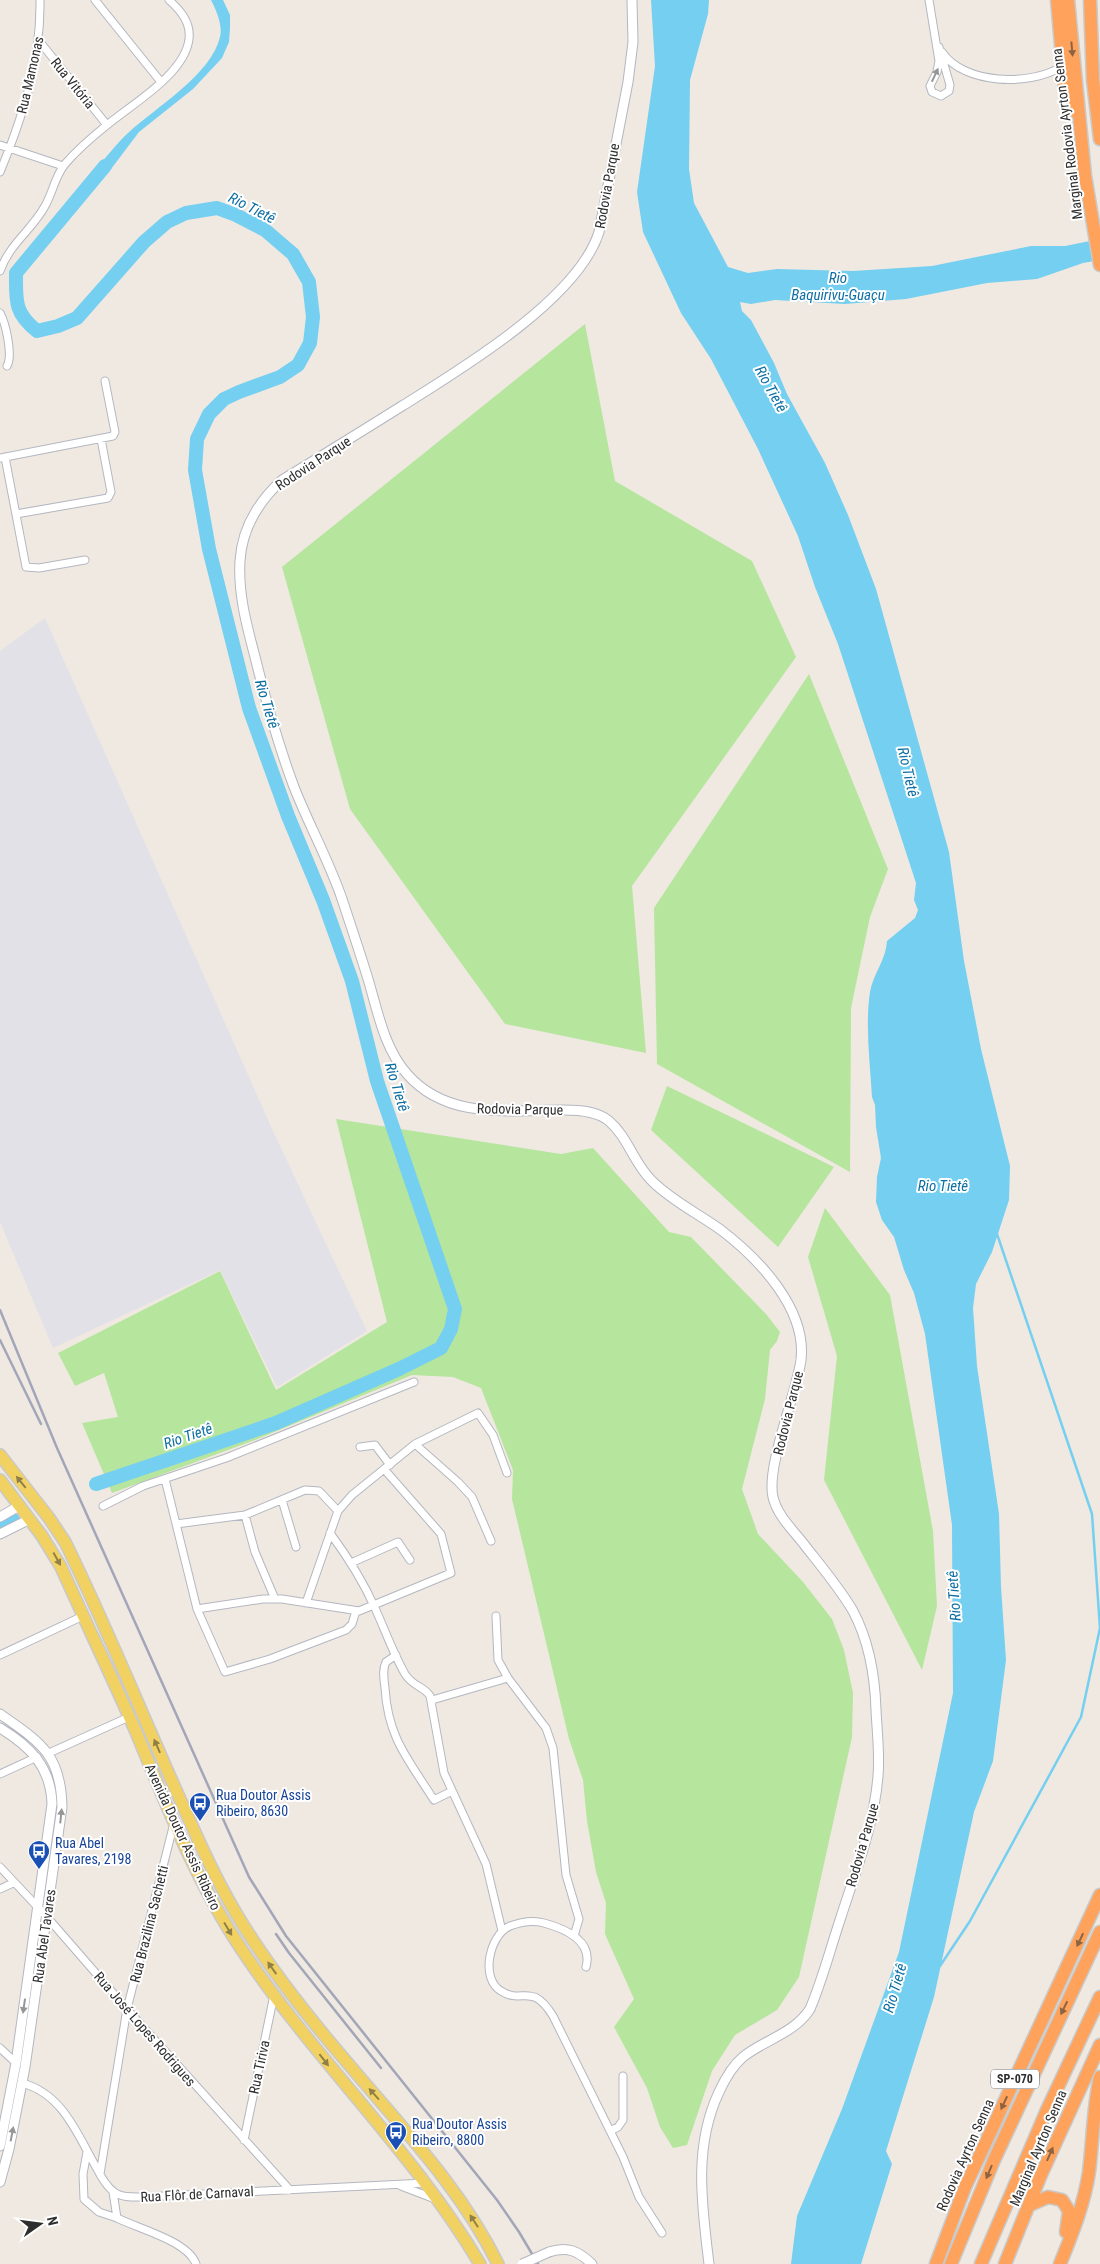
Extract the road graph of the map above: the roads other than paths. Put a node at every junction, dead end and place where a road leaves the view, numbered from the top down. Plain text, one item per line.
1 (40, 0) edge
2 (95, 0) edge
3 (168, 0) edge
4 (632, 0) edge
5 (929, 0) edge
6 (1057, 0) edge
7 (1068, 0) edge
8 (1090, 0) edge
9 (935, 35) junction
10 (40, 42) junction
11 (939, 47) junction
12 (1061, 67) junction
13 (161, 82) junction
14 (1078, 116) junction
15 (107, 125) junction
16 (1100, 139) edge
17 (0, 145) edge
18 (10, 148) junction
19 (63, 166) junction
20 (0, 172) edge
21 (1100, 265) edge
22 (0, 271) edge
23 (0, 313) edge
24 (7, 366) dead end
25 (105, 381) dead end
26 (101, 439) junction
27 (2, 457) edge
28 (16, 514) junction
29 (85, 560) dead end
30 (414, 1382) dead end
31 (415, 1444) junction
32 (360, 1447) dead end
33 (0, 1455) edge
34 (387, 1467) junction
35 (507, 1473) dead end
36 (165, 1479) junction
37 (0, 1480) edge
38 (282, 1500) junction
39 (19, 1506) junction
40 (103, 1506) dead end
41 (42, 1509) junction
42 (338, 1511) junction
43 (245, 1515) junction
44 (0, 1517) edge
45 (30, 1519) junction
46 (176, 1524) junction
47 (330, 1533) junction
48 (0, 1534) edge
49 (491, 1541) dead end
50 (296, 1547) dead end
51 (410, 1560) dead end
52 (351, 1564) junction
53 (275, 1599) junction
54 (306, 1603) junction
55 (374, 1606) junction
56 (197, 1609) junction
57 (356, 1611) junction
58 (83, 1616) junction
59 (496, 1616) dead end
60 (0, 1655) edge
61 (396, 1655) junction
62 (508, 1678) junction
63 (432, 1700) junction
64 (0, 1714) edge
65 (129, 1717) junction
66 (0, 1728) edge
67 (49, 1753) junction
68 (37, 1756) junction
69 (0, 1774) edge
70 (452, 1791) junction
71 (174, 1823) junction
72 (0, 1868) edge
73 (13, 1882) junction
74 (0, 1889) edge
75 (1100, 1895) edge
76 (37, 1906) junction
77 (48, 1917) junction
78 (502, 1931) junction
79 (1100, 1932) edge
80 (574, 1936) junction
81 (586, 1967) dead end
82 (274, 1995) junction
83 (1100, 1997) edge
84 (127, 2010) junction
85 (1100, 2045) edge
86 (0, 2048) edge
87 (16, 2063) junction
88 (622, 2076) dead end
89 (1100, 2077) edge
90 (22, 2083) junction
91 (610, 2131) junction
92 (244, 2140) junction
93 (0, 2146) edge
94 (87, 2152) junction
95 (100, 2174) junction
96 (0, 2182) edge
97 (426, 2183) junction
98 (398, 2185) junction
99 (290, 2190) junction
100 (454, 2191) junction
101 (113, 2192) junction
102 (440, 2202) junction
103 (1030, 2206) junction
104 (117, 2218) junction
105 (662, 2233) dead end
106 (196, 2264) edge
107 (480, 2264) edge
108 (498, 2264) edge
109 (522, 2264) edge
110 (592, 2264) edge
111 (709, 2264) edge
112 (936, 2264) edge
113 (951, 2264) edge
114 (981, 2264) edge
115 (1005, 2264) edge
116 (1054, 2264) edge
117 (1060, 2264) edge

1 - 10 street, Rua Mamonas
2 - 13 street
3 - 13 street
4 - 111 street, Rodovia Parque
5 - 9 street
6 - 12 highway
7 -> 14 highway, Marginal Rodovia Ayrton Senna
8 - 16 highway
9 - 11 street
11 -> 9 street
10 - 15 street, Rua Vitória
10 - 18 street, Rua Mamonas
11 - 12 street
12 - 14 highway
13 - 15 street
14 - 21 highway, Marginal Rodovia Ayrton Senna
15 - 19 street
17 - 18 street
18 - 19 street
18 - 20 street, Rua Mamonas
19 - 22 street
23 - 24 street
25 - 26 street
26 - 27 street
26 - 28 street
27 - 28 street
28 - 29 street
30 - 36 street
31 - 34 street
31 - 35 street
31 - 49 street
32 - 34 street
41 -> 33 main road, Avenida Doutor Assis Ribeiro
34 - 42 street
34 - 55 street
36 - 40 street
36 - 46 street
37 - 39 main road, Avenida Doutor Assis Ribeiro
38 - 42 street
38 - 43 street
38 - 50 street
39 - 44 street
39 - 45 main road, Avenida Doutor Assis Ribeiro
41 - 45 main road
100 -> 41 main road, Avenida Doutor Assis Ribeiro
42 - 47 street
43 - 46 street
43 - 53 street
45 - 48 street
45 -> 58 main road, Avenida Doutor Assis Ribeiro
46 - 56 street
47 - 52 street
47 - 54 street
51 - 52 street
52 - 55 street
53 - 54 street
53 - 56 street
54 - 57 street
55 - 57 street
55 - 61 street
56 - 57 street
58 - 60 street
58 - 65 main road, Avenida Doutor Assis Ribeiro
59 - 62 street
61 - 63 street
61 - 70 street
62 - 63 street
62 - 80 street
63 - 70 street
64 - 67 street, Rua Abel Tavares
65 - 67 street
65 - 71 main road, Avenida Doutor Assis Ribeiro
66 - 68 street, Rua Abel Tavares
77 -> 67 street, Rua Abel Tavares
68 - 69 street
68 - 76 street, Rua Abel Tavares
70 - 78 street
71 -> 82 main road, Avenida Doutor Assis Ribeiro
71 - 84 street, Rua Brazilina Sachetti
72 - 73 street, Rua José Lopes Rodrigues
73 - 74 street
73 - 76 street, Rua José Lopes Rodrigues
75 -> 112 highway, Rodovia Ayrton Senna / SP-070
76 - 77 street, Rua José Lopes Rodrigues
76 -> 87 street, Rua Abel Tavares
77 - 84 street, Rua José Lopes Rodrigues
77 - 90 street, Rua Abel Tavares
78 - 80 street
78 - 91 street
79 -> 113 highway, Rodovia Ayrton Senna / SP-070
80 - 81 street
82 - 92 street, Rua Tiriva
82 -> 97 main road, Avenida Doutor Assis Ribeiro
83 - 114 highway, SP-070
84 - 92 street, Rua José Lopes Rodrigues
84 - 95 street, Rua Brazilina Sachetti
103 -> 85 highway, Marginal Ayrton Senna
86 - 87 street
87 - 93 street, Rua Abel Tavares
88 - 91 street
89 - 117 highway
90 - 94 street
96 -> 90 street, Rua Abel Tavares
91 - 105 street
92 - 99 street, Rua José Lopes Rodrigues
94 - 95 street
94 - 104 street
95 - 101 street
97 - 98 street, Rua Flôr de Carnaval
97 - 100 main road
97 - 102 main road, Avenida Doutor Assis Ribeiro
98 - 99 street, Rua Flôr de Carnaval
98 - 102 street, Rua Flôr de Carnaval
99 - 101 street, Rua Flôr de Carnaval
108 -> 100 main road, Avenida Doutor Assis Ribeiro
101 - 104 street
102 - 107 main road, Avenida Doutor Assis Ribeiro
103 - 115 highway, Marginal Ayrton Senna
103 - 116 highway
104 - 106 street
109 - 110 street, bridge

